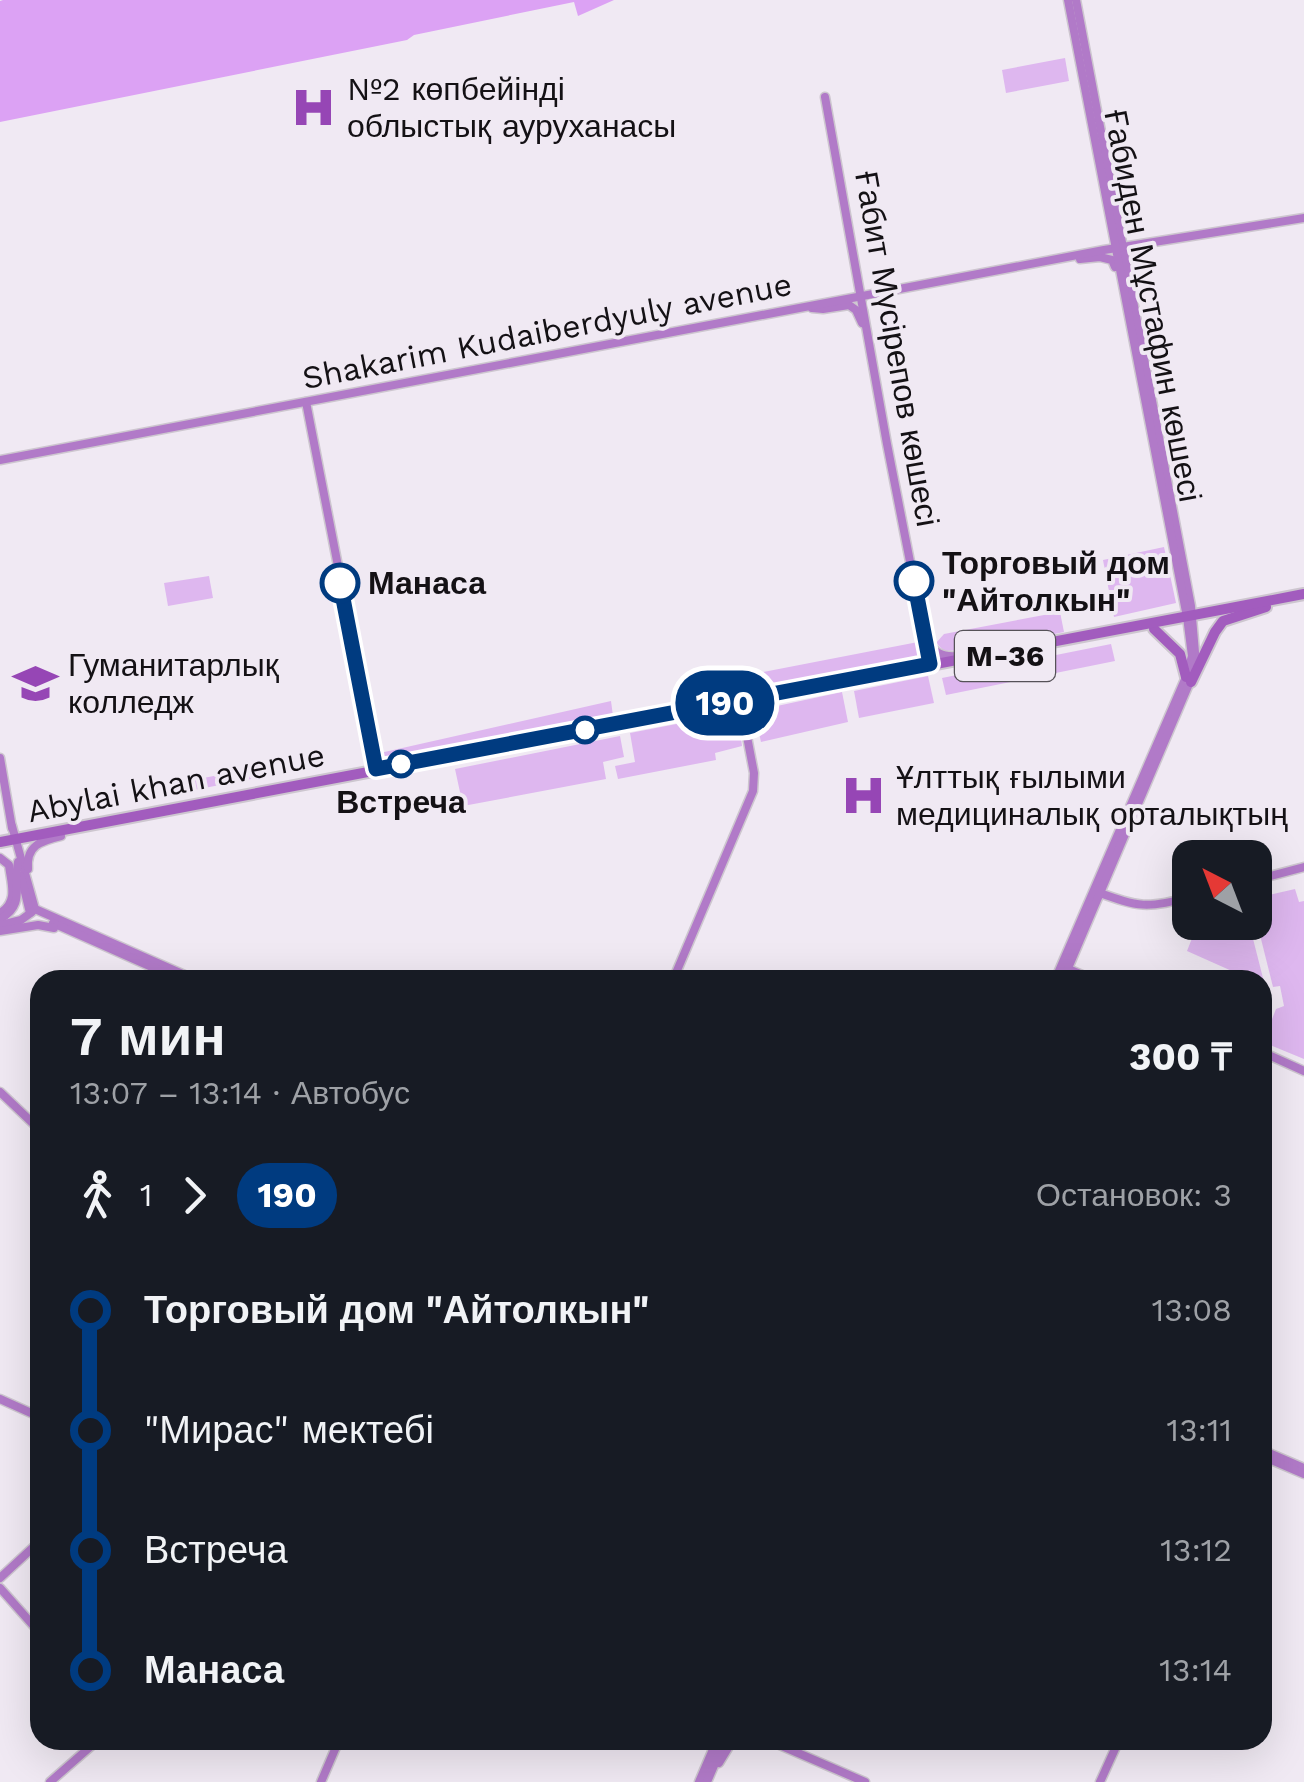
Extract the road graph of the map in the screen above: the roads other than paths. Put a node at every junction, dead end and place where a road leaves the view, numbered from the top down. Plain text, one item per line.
1 (1068, 0) edge
2 (1076, 0) edge
3 (825, 97) dead end
4 (1304, 216) edge
5 (1119, 247) junction
6 (1061, 258) junction
7 (862, 296) junction
8 (1126, 300) junction
9 (808, 307) junction
10 (867, 337) junction
11 (306, 402) junction
12 (0, 460) edge
13 (1304, 597) edge
14 (1266, 607) junction
15 (1190, 619) junction
16 (1154, 629) junction
17 (925, 635) junction
18 (985, 654) junction
19 (931, 667) junction
20 (1188, 679) junction
21 (741, 704) junction
22 (0, 758) edge
23 (378, 772) junction
24 (60, 836) junction
25 (16, 842) junction
26 (0, 845) edge
27 (0, 858) edge
28 (18, 862) junction
29 (1304, 867) edge
30 (1272, 875) edge
31 (28, 884) junction
32 (1097, 892) junction
33 (1172, 901) edge
34 (33, 911) junction
35 (0, 922) edge
36 (68, 930) junction
37 (1065, 967) junction
38 (158, 970) edge
39 (172, 970) edge
40 (677, 970) edge
41 (1064, 970) edge
42 (1072, 970) edge
43 (1272, 1057) edge
44 (1304, 1071) edge
45 (0, 1092) edge
46 (30, 1120) edge
47 (0, 1402) edge
48 (30, 1416) edge
49 (1272, 1456) edge
50 (1272, 1457) edge
51 (1304, 1460) edge
52 (1293, 1463) junction
53 (1304, 1471) edge
54 (30, 1550) edge
55 (0, 1578) edge
56 (0, 1588) edge
57 (30, 1622) edge
58 (87, 1750) edge
59 (335, 1750) edge
60 (712, 1750) edge
61 (721, 1750) edge
62 (726, 1750) edge
63 (782, 1750) edge
64 (791, 1750) edge
65 (1114, 1750) edge
66 (708, 1778) edge
67 (50, 1782) edge
68 (321, 1782) edge
69 (698, 1782) edge
70 (853, 1782) edge
71 (865, 1782) edge
72 (1100, 1782) edge

1 - 5 main road, Ғабиден Мұстафин көшесі
2 - 5 main road, Ғабиден Мұстафин көшесі
3 - 7 main road, Ғабит Мүсірепов көшесі
4 - 5 main road, Shakarim Kudaiberdyuly avenue
5 - 6 main road, Shakarim Kudaiberdyuly avenue
5 - 8 main road, Ғабиден Мұстафин көшесі
5 - 15 main road, Ғабиден Мұстафин көшесі
6 - 7 main road, Shakarim Kudaiberdyuly avenue
6 - 8 main road
7 - 9 main road, Shakarim Kudaiberdyuly avenue
7 - 10 main road, Ғабит Мүсірепов көшесі
8 - 15 main road, Ғабиден Мұстафин көшесі
9 - 10 main road
9 - 11 main road, Shakarim Kudaiberdyuly avenue
10 - 17 main road, Ғабит Мүсірепов көшесі
11 - 12 main road, Shakarim Kudaiberdyuly avenue
11 - 23 main road
13 - 14 main road, Abylai khan avenue / M-36
13 - 15 main road, Abylai khan avenue / M-36
14 - 15 main road, Abylai khan avenue / M-36
14 - 20 main road
15 - 16 main road, Abylai khan avenue / M-36
15 - 18 main road, Abylai khan avenue / M-36
15 - 20 main road
16 - 19 main road, Abylai khan avenue / M-36
16 - 20 main road
17 - 18 main road
17 - 19 main road, Ғабит Мүсірепов көшесі
18 - 19 main road, Abylai khan avenue / M-36
19 - 21 main road, Abylai khan avenue / M-36
20 - 32 main road
21 - 23 main road, Abylai khan avenue / M-36
21 - 40 main road
22 - 25 main road
23 - 24 main road, Abylai khan avenue / M-36
23 - 25 main road, Abylai khan avenue / M-36
24 - 25 main road, Abylai khan avenue / M-36
24 - 31 main road
25 - 26 main road, Abylai khan avenue / M-36
25 - 28 main road
25 - 31 main road
27 - 35 main road
28 - 34 main road
28 - 35 main road
29 - 30 main road
31 - 34 main road
32 - 33 main road
32 - 37 main road
34 - 35 main road
34 - 36 main road
34 - 39 main road
35 - 36 main road
36 - 38 main road
37 - 41 main road
37 - 42 main road
43 - 44 main road
45 - 46 main road
47 - 48 main road
49 - 52 main road
50 - 53 main road
51 - 52 main road
52 - 53 main road
54 - 55 main road
56 - 57 main road
58 - 67 main road
59 - 68 main road
60 - 69 main road
61 - 66 main road
62 - 66 main road
63 - 70 main road
64 - 71 main road
65 - 72 main road

